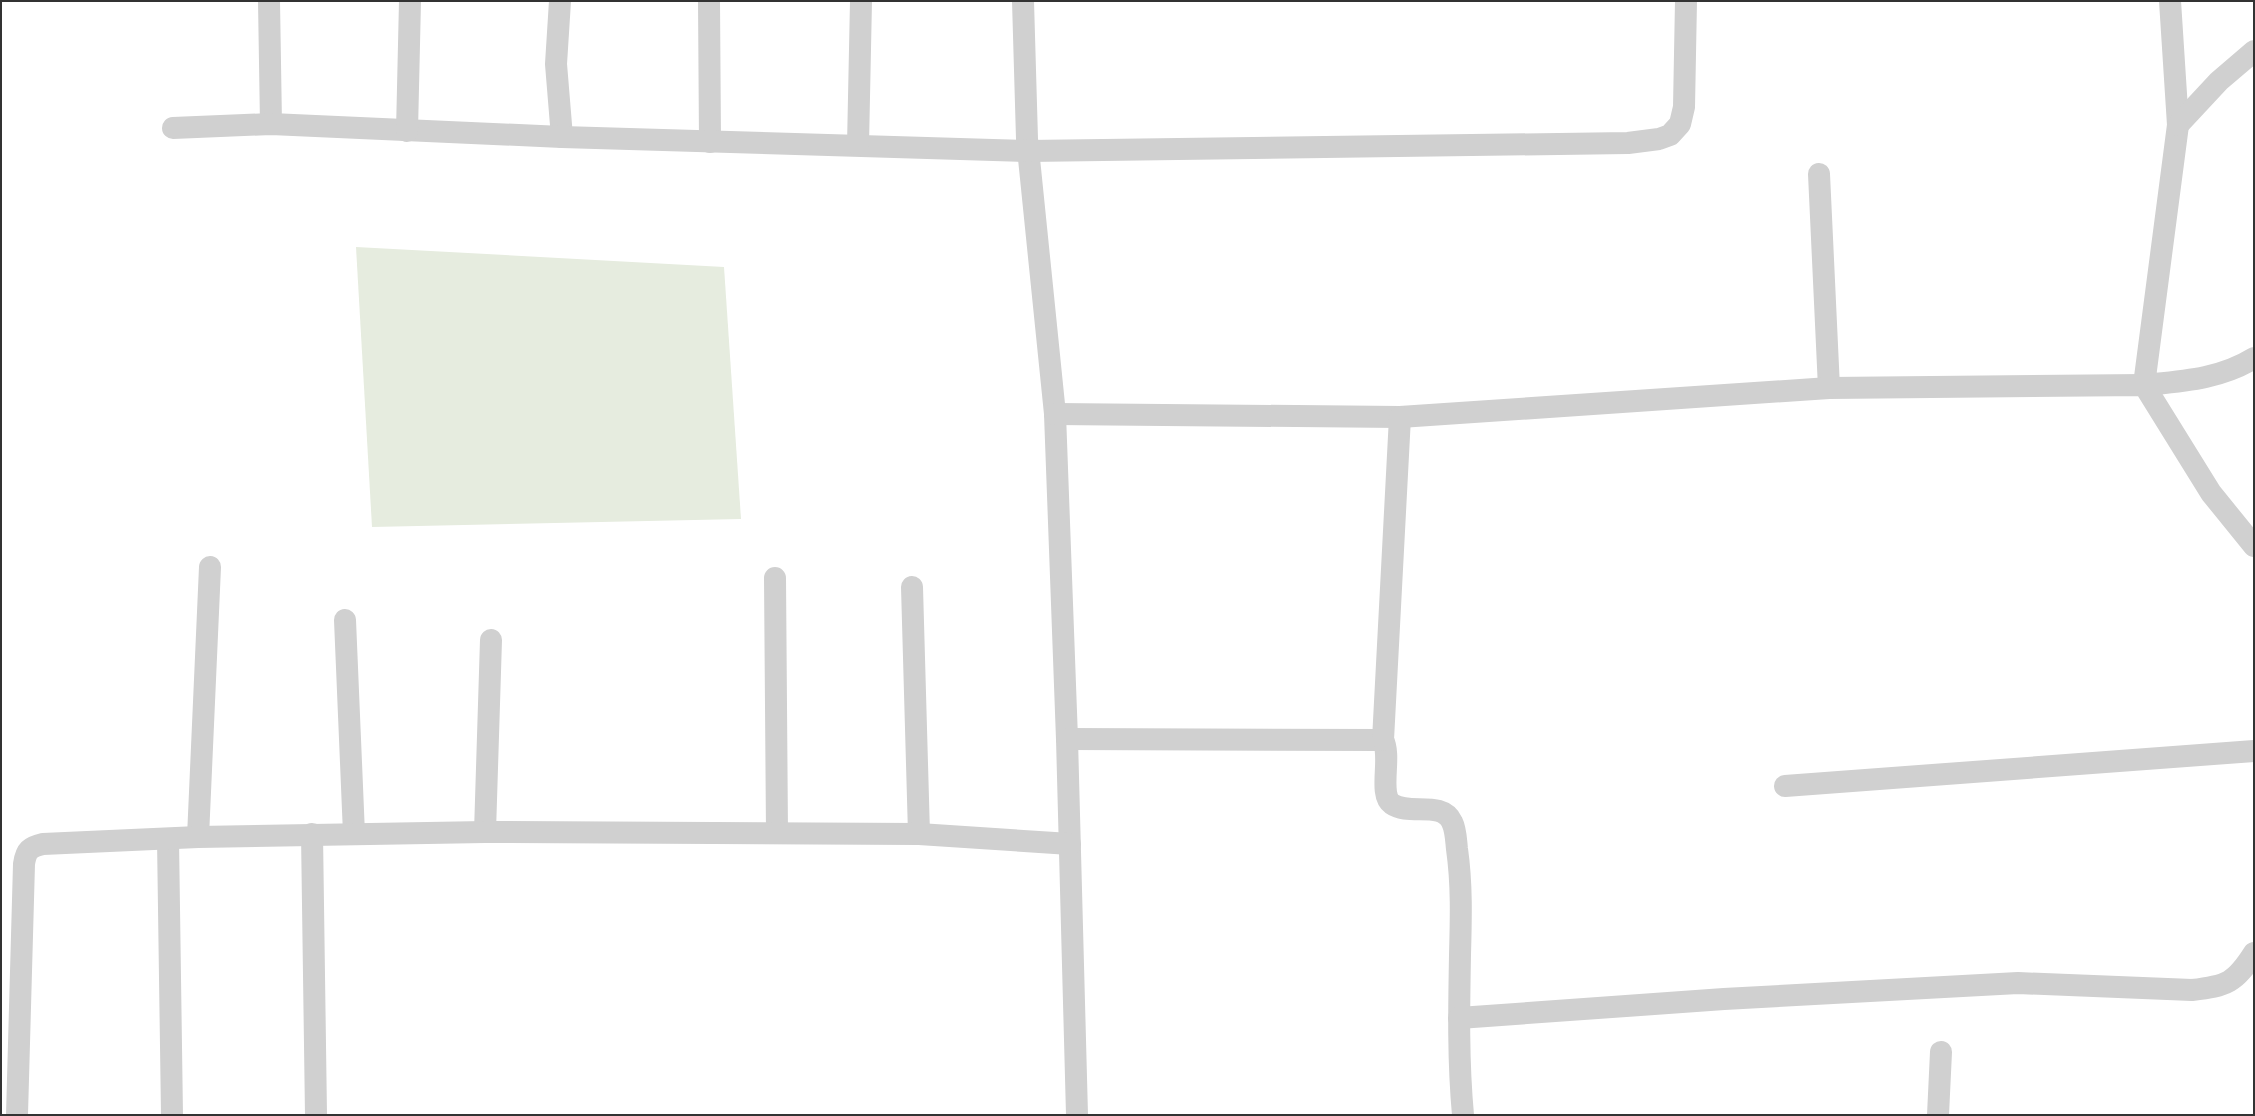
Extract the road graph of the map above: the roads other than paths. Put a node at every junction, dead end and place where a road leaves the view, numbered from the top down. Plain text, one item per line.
1 (270, 1) edge
2 (410, 1) edge
3 (560, 1) edge
4 (709, 1) edge
5 (861, 1) edge
6 (1023, 1) edge
7 (1686, 1) edge
8 (2170, 1) edge
9 (2254, 51) edge
10 (271, 124) junction
11 (2178, 125) junction
12 (173, 128) dead end
13 (407, 131) junction
14 (562, 137) junction
15 (710, 142) junction
16 (858, 146) junction
17 (1028, 151) junction
18 (1819, 174) dead end
19 (2254, 358) edge
20 (2144, 385) junction
21 (1829, 388) junction
22 (1055, 414) junction
23 (1400, 417) junction
24 (2254, 546) edge
25 (210, 567) dead end
26 (775, 578) dead end
27 (912, 587) dead end
28 (345, 620) dead end
29 (491, 640) dead end
30 (1067, 740) junction
31 (1383, 740) junction
32 (2254, 751) edge
33 (1786, 786) dead end
34 (486, 832) junction
35 (777, 833) junction
36 (312, 834) junction
37 (354, 834) junction
38 (919, 834) junction
39 (198, 837) junction
40 (168, 839) junction
41 (1070, 844) junction
42 (2254, 953) edge
43 (1459, 1018) junction
44 (1941, 1052) dead end
45 (17, 1115) edge
46 (172, 1115) edge
47 (316, 1115) edge
48 (1077, 1115) edge
49 (1463, 1115) edge
50 (1938, 1115) edge

1 - 10 street
2 - 13 street
3 - 14 street
4 - 15 street
5 - 16 street
6 - 17 street
7 - 17 street
8 - 11 street
9 - 11 street
10 - 12 street
10 - 13 street
11 - 20 street
13 - 14 street
14 - 15 street
15 - 16 street
16 - 17 street
17 - 22 street
18 - 21 street
19 - 20 street
20 - 21 street
20 - 24 street
21 - 23 street
22 - 23 street
22 - 30 street
23 - 31 street
25 - 39 street
26 - 35 street
27 - 38 street
28 - 37 street
29 - 34 street
30 - 31 street
30 - 41 street
31 - 43 street
32 - 33 street
34 - 35 street
34 - 37 street
35 - 38 street
36 - 37 street
36 - 39 street
36 - 47 street
38 - 41 street
39 - 40 street
40 - 45 street
40 - 46 street
41 - 48 street
42 - 43 street
43 - 49 street
44 - 50 street

